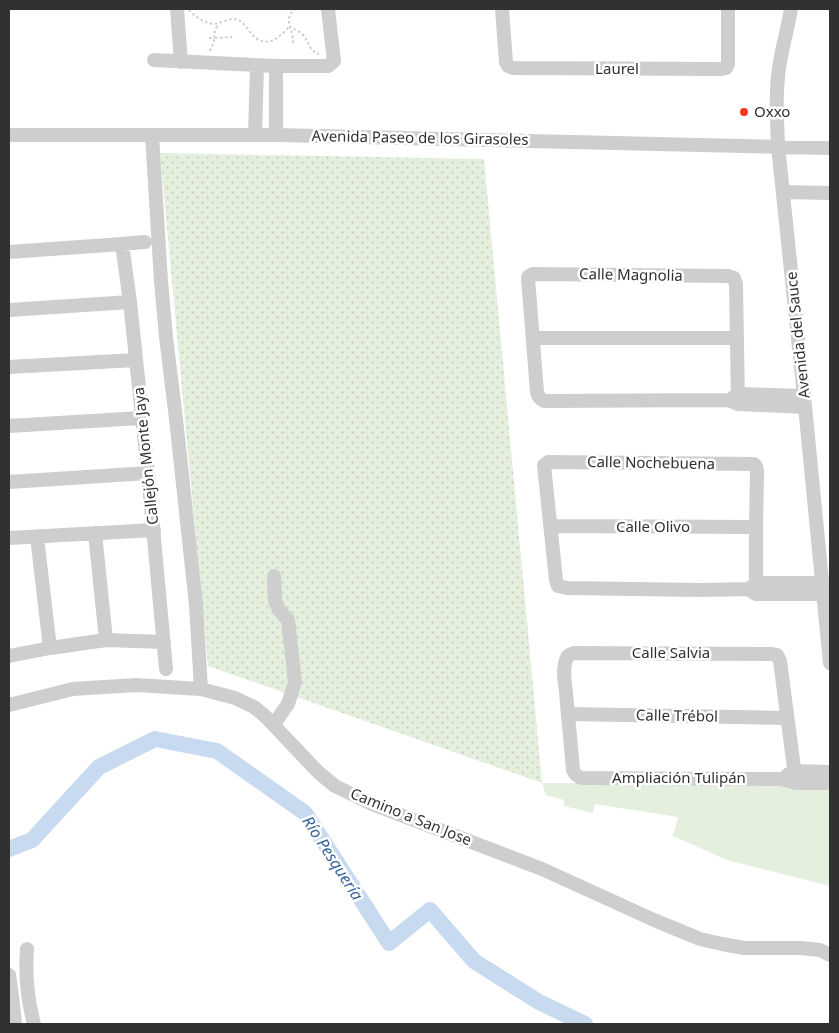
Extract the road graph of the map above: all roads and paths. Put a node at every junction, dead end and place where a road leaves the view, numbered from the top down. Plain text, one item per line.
1 (177, 9) edge
2 (188, 9) edge
3 (295, 9) edge
4 (328, 9) edge
5 (502, 9) edge
6 (728, 9) edge
7 (791, 9) edge
8 (218, 24) junction
9 (289, 26) junction
10 (232, 37) dead end
11 (209, 38) dead end
12 (214, 38) junction
13 (293, 43) dead end
14 (321, 54) dead end
15 (207, 55) dead end
16 (154, 60) dead end
17 (180, 62) junction
18 (258, 66) junction
19 (276, 66) junction
20 (9, 135) edge
21 (255, 135) junction
22 (276, 135) junction
23 (152, 136) junction
24 (778, 146) junction
25 (830, 148) edge
26 (783, 192) junction
27 (830, 193) edge
28 (144, 242) dead end
29 (122, 244) junction
30 (9, 252) edge
31 (130, 302) junction
32 (9, 310) edge
33 (533, 338) junction
34 (736, 338) junction
35 (136, 360) junction
36 (9, 367) edge
37 (735, 399) junction
38 (805, 401) junction
39 (141, 418) junction
40 (9, 426) edge
41 (148, 473) junction
42 (9, 482) edge
43 (551, 526) junction
44 (756, 528) junction
45 (154, 530) junction
46 (96, 533) junction
47 (37, 537) junction
48 (9, 538) edge
49 (274, 576) dead end
50 (753, 589) junction
51 (822, 589) junction
52 (106, 640) junction
53 (164, 642) junction
54 (50, 648) junction
55 (9, 656) edge
56 (830, 663) edge
57 (166, 669) dead end
58 (202, 689) junction
59 (9, 705) edge
60 (568, 714) junction
61 (787, 718) junction
62 (274, 724) junction
63 (830, 772) edge
64 (795, 777) junction
65 (830, 783) edge
66 (27, 950) dead end
67 (830, 955) edge
68 (9, 975) edge
69 (15, 1024) edge
70 (34, 1024) edge

1 - 17 street
2 - 8 path
3 - 9 path
4 - 19 street
5 - 6 street, Laurel
7 - 24 street, Avenida del Sauce
8 - 9 path
8 - 12 path
9 - 13 path
9 - 14 path
10 - 12 path
11 - 12 path
12 - 15 path
16 - 17 street
17 - 18 street
18 - 19 street
18 - 21 street
19 - 22 street
20 - 23 street, Avenida Paseo de los Girasoles
21 - 22 street, Avenida Paseo de los Girasoles
21 - 23 street, Avenida Paseo de los Girasoles
22 - 24 street, Avenida Paseo de los Girasoles
23 - 58 street
24 - 25 street, Avenida Paseo de los Girasoles
24 - 26 street, Avenida del Sauce
26 - 27 street
26 - 38 street, Avenida del Sauce
28 - 29 street
29 - 30 street
29 - 31 street, Callejón Monte Jaya
31 - 32 street
31 - 35 street, Callejón Monte Jaya
33 - 34 street
33 - 34 street, Calle Magnolia
33 - 37 street
34 - 37 street
35 - 36 street
35 - 39 street, Callejón Monte Jaya
37 - 38 street
38 - 51 street, Avenida del Sauce
39 - 40 street
39 - 41 street, Callejón Monte Jaya
41 - 42 street
41 - 45 street, Callejón Monte Jaya
43 - 44 street, Calle Olivo
43 - 44 street, Calle Nochebuena
43 - 50 street
44 - 50 street
45 - 46 street
45 - 53 street, Callejón Monte Jaya
46 - 47 street
46 - 52 street
47 - 48 street
47 - 54 street
49 - 62 street
50 - 51 street
51 - 56 street, Avenida del Sauce
52 - 53 street
52 - 54 street
53 - 57 street, Callejón Monte Jaya
54 - 55 street
58 - 59 street, Camino a San Jose
58 - 62 street, Camino a San Jose
60 - 61 street, Calle Trébol
60 - 61 street, Calle Salvia
60 - 64 street, Ampliación Tulipán
61 - 64 street
62 - 67 street, Camino a San Jose
63 - 64 street
64 - 65 street
66 - 70 street
68 - 69 street

